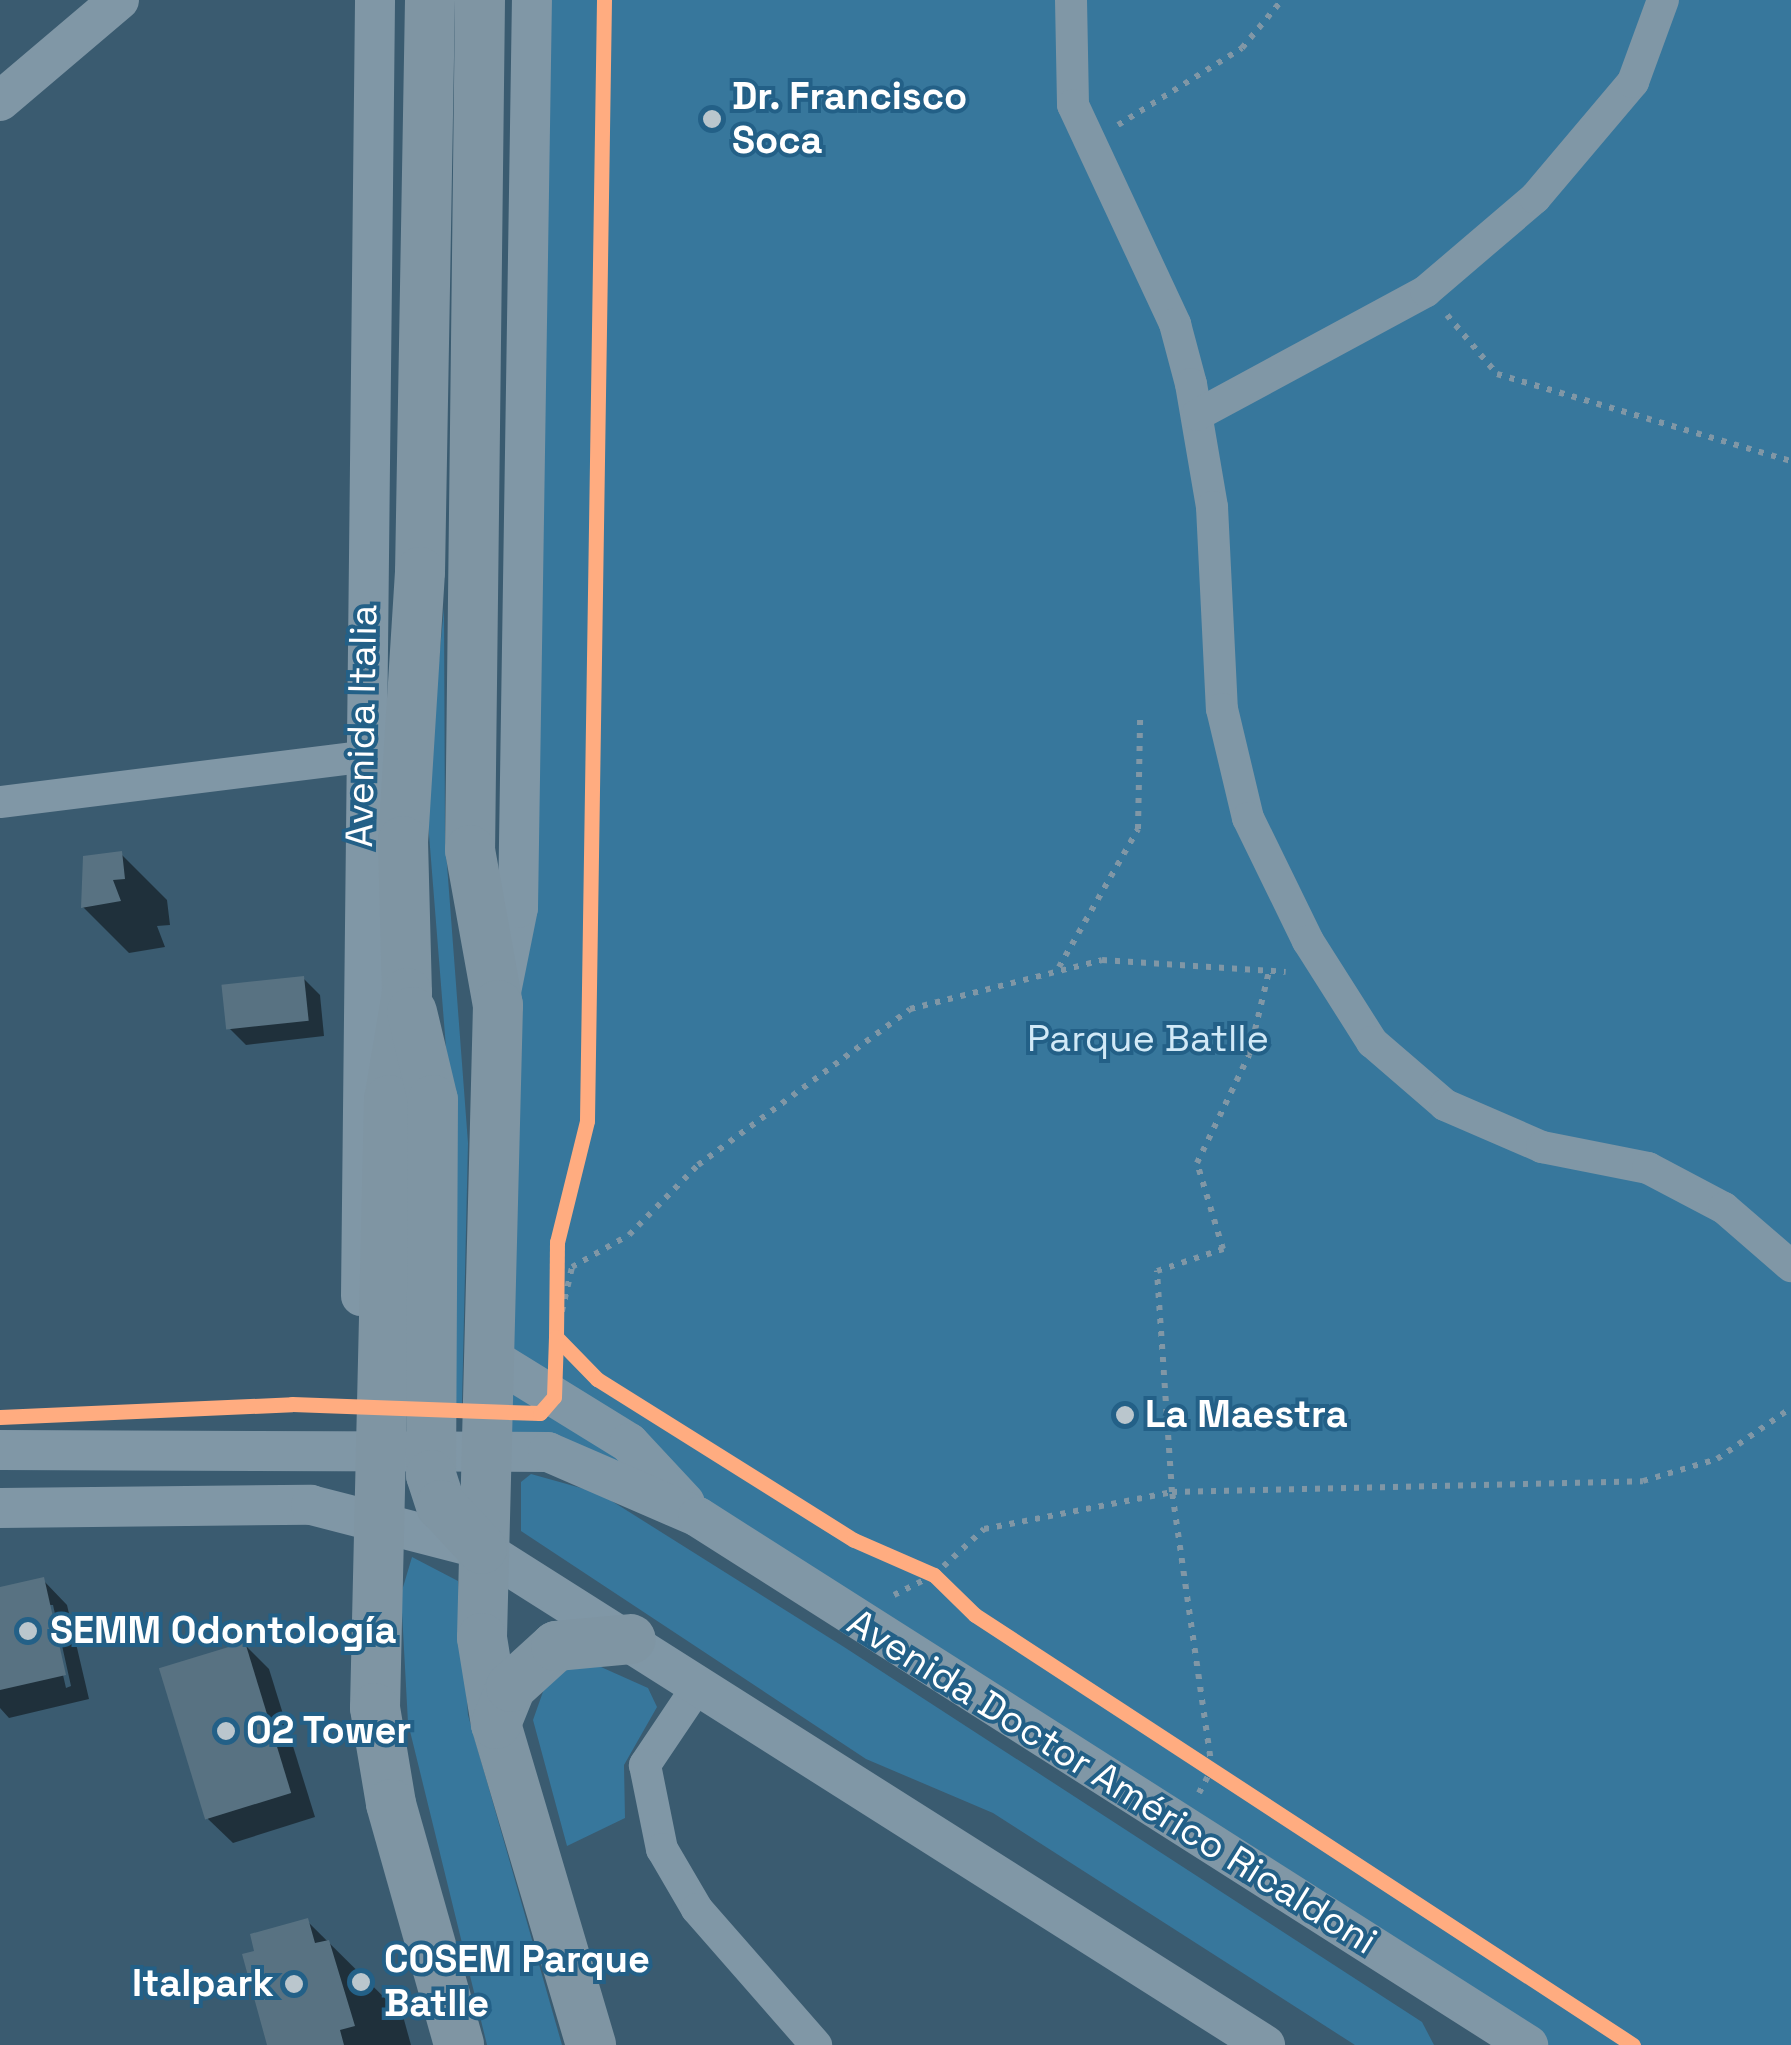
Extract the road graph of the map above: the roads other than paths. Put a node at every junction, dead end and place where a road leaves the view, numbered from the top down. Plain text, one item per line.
1 (119, 0) edge
2 (375, 0) edge
3 (430, 0) edge
4 (480, 0) edge
5 (532, 0) edge
6 (1070, 0) edge
7 (1664, 0) edge
8 (0, 100) edge
9 (1197, 415) junction
10 (360, 757) junction
11 (0, 802) edge
12 (407, 992) junction
13 (498, 1006) junction
14 (1791, 1266) edge
15 (492, 1360) junction
16 (488, 1448) junction
17 (429, 1449) junction
18 (0, 1450) edge
19 (375, 1450) junction
20 (0, 1508) edge
21 (374, 1515) junction
22 (698, 1517) junction
23 (482, 1550) junction
24 (631, 1639) junction
25 (700, 1683) junction
26 (496, 1724) junction
27 (1469, 2004) junction
28 (459, 2045) edge
29 (591, 2045) edge
30 (816, 2045) edge
31 (1265, 2045) edge
32 (1476, 2045) edge
33 (1528, 2045) edge

1 - 8 street
2 - 10 street, Avenida Italia
3 - 12 main road, Avenida Italia
4 - 13 main road
5 - 13 street
6 - 9 street
7 - 9 street
9 - 14 street
10 - 11 street
10 - 19 street, Avenida Italia
12 - 17 main road
12 - 19 main road, Avenida Italia
13 - 15 main road
15 - 16 main road
15 - 22 street, Avenida Doctor Américo Ricaldoni
16 - 17 street, Avenida Doctor Américo Ricaldoni
16 - 22 street, Avenida Doctor Américo Ricaldoni
16 - 23 main road
17 - 19 street, Avenida Doctor Américo Ricaldoni
17 - 23 main road
18 - 19 street, Avenida Doctor Américo Ricaldoni
19 - 21 main road, Avenida Italia
20 - 21 street
21 - 23 street
21 - 28 main road, Avenida Italia
22 - 27 street, Avenida Doctor Américo Ricaldoni
23 - 24 street
23 - 26 main road
24 - 25 street
24 - 26 main road
25 - 30 street
25 - 31 street
26 - 29 main road
27 - 32 street
27 - 33 street, Avenida Doctor Américo Ricaldoni

